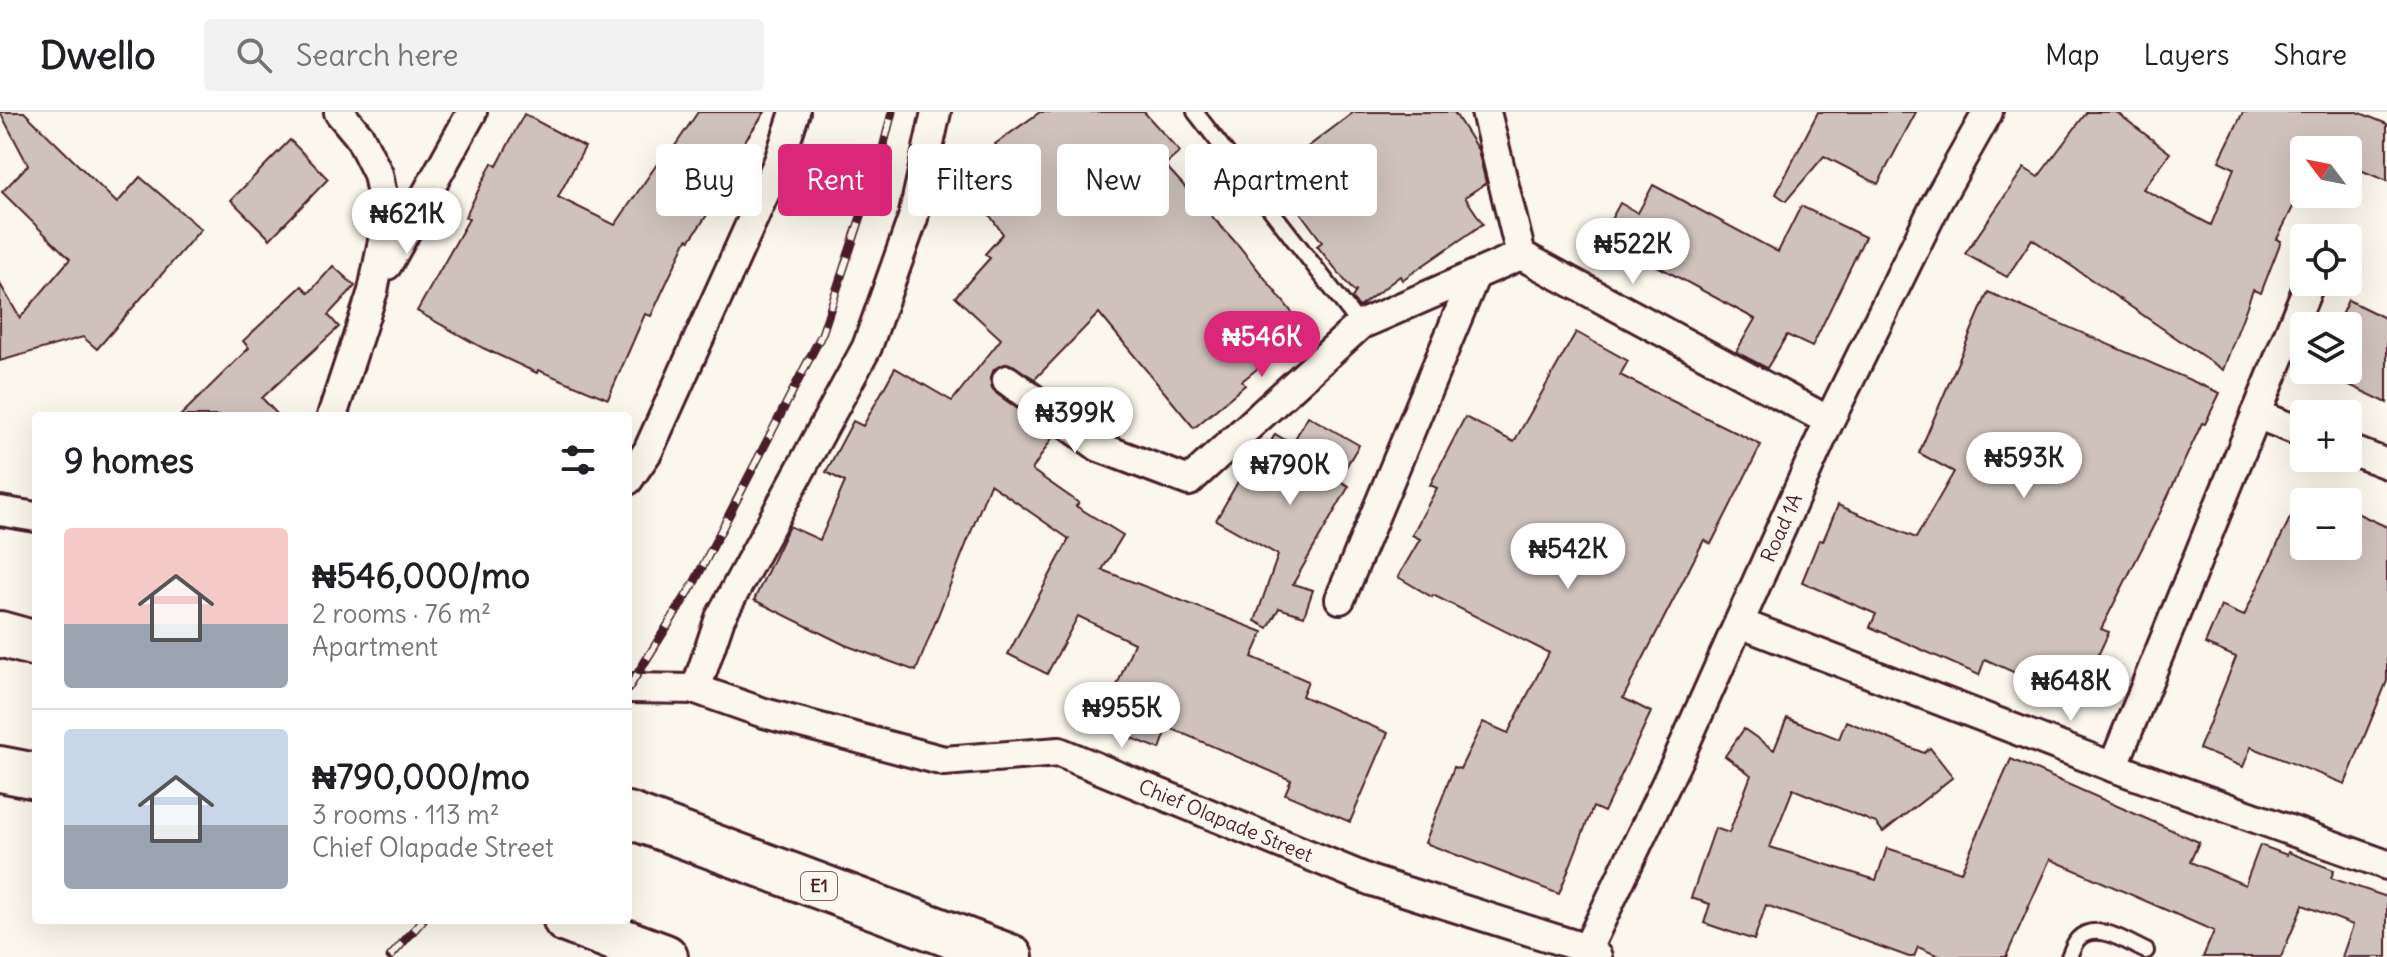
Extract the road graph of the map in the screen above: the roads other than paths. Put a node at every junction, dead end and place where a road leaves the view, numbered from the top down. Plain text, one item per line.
1 (339, 112) edge
2 (472, 112) edge
3 (795, 112) edge
4 (936, 112) edge
5 (1195, 112) edge
6 (1486, 112) edge
7 (1988, 112) edge
8 (1521, 255) junction
9 (1475, 275) junction
10 (373, 291) junction
11 (2304, 296) edge
12 (1360, 325) junction
13 (1007, 380) dead end
14 (333, 412) edge
15 (2256, 414) junction
16 (1829, 421) junction
17 (2290, 427) edge
18 (2362, 454) edge
19 (2387, 464) edge
20 (632, 474) edge
21 (0, 511) edge
22 (32, 516) edge
23 (1340, 599) dead end
24 (1739, 623) junction
25 (0, 634) edge
26 (32, 643) edge
27 (632, 688) edge
28 (696, 689) junction
29 (2113, 767) junction
30 (0, 769) edge
31 (32, 775) edge
32 (632, 816) edge
33 (2387, 865) edge
34 (577, 924) edge
35 (2146, 951) dead end
36 (1592, 953) edge
37 (665, 957) edge
38 (1010, 957) edge
39 (2069, 957) edge

1 - 10 street
2 - 10 street
3 - 20 street
4 - 28 street
5 - 12 lane
6 - 8 street
7 - 16 street, Road 1A
8 - 9 street
8 - 16 street
9 - 12 street
9 - 23 street
10 - 14 street
11 - 15 street
12 - 13 street
15 - 17 street
15 - 29 street
16 - 24 street, Road 1A
18 - 19 street
21 - 22 street
24 - 29 street
24 - 36 street, Road 1A
25 - 26 highway
27 - 28 street, Chief Olapade Street
28 - 36 street, Chief Olapade Street
29 - 33 street
30 - 31 highway
32 - 38 highway, E1
34 - 37 highway
35 - 39 lane

